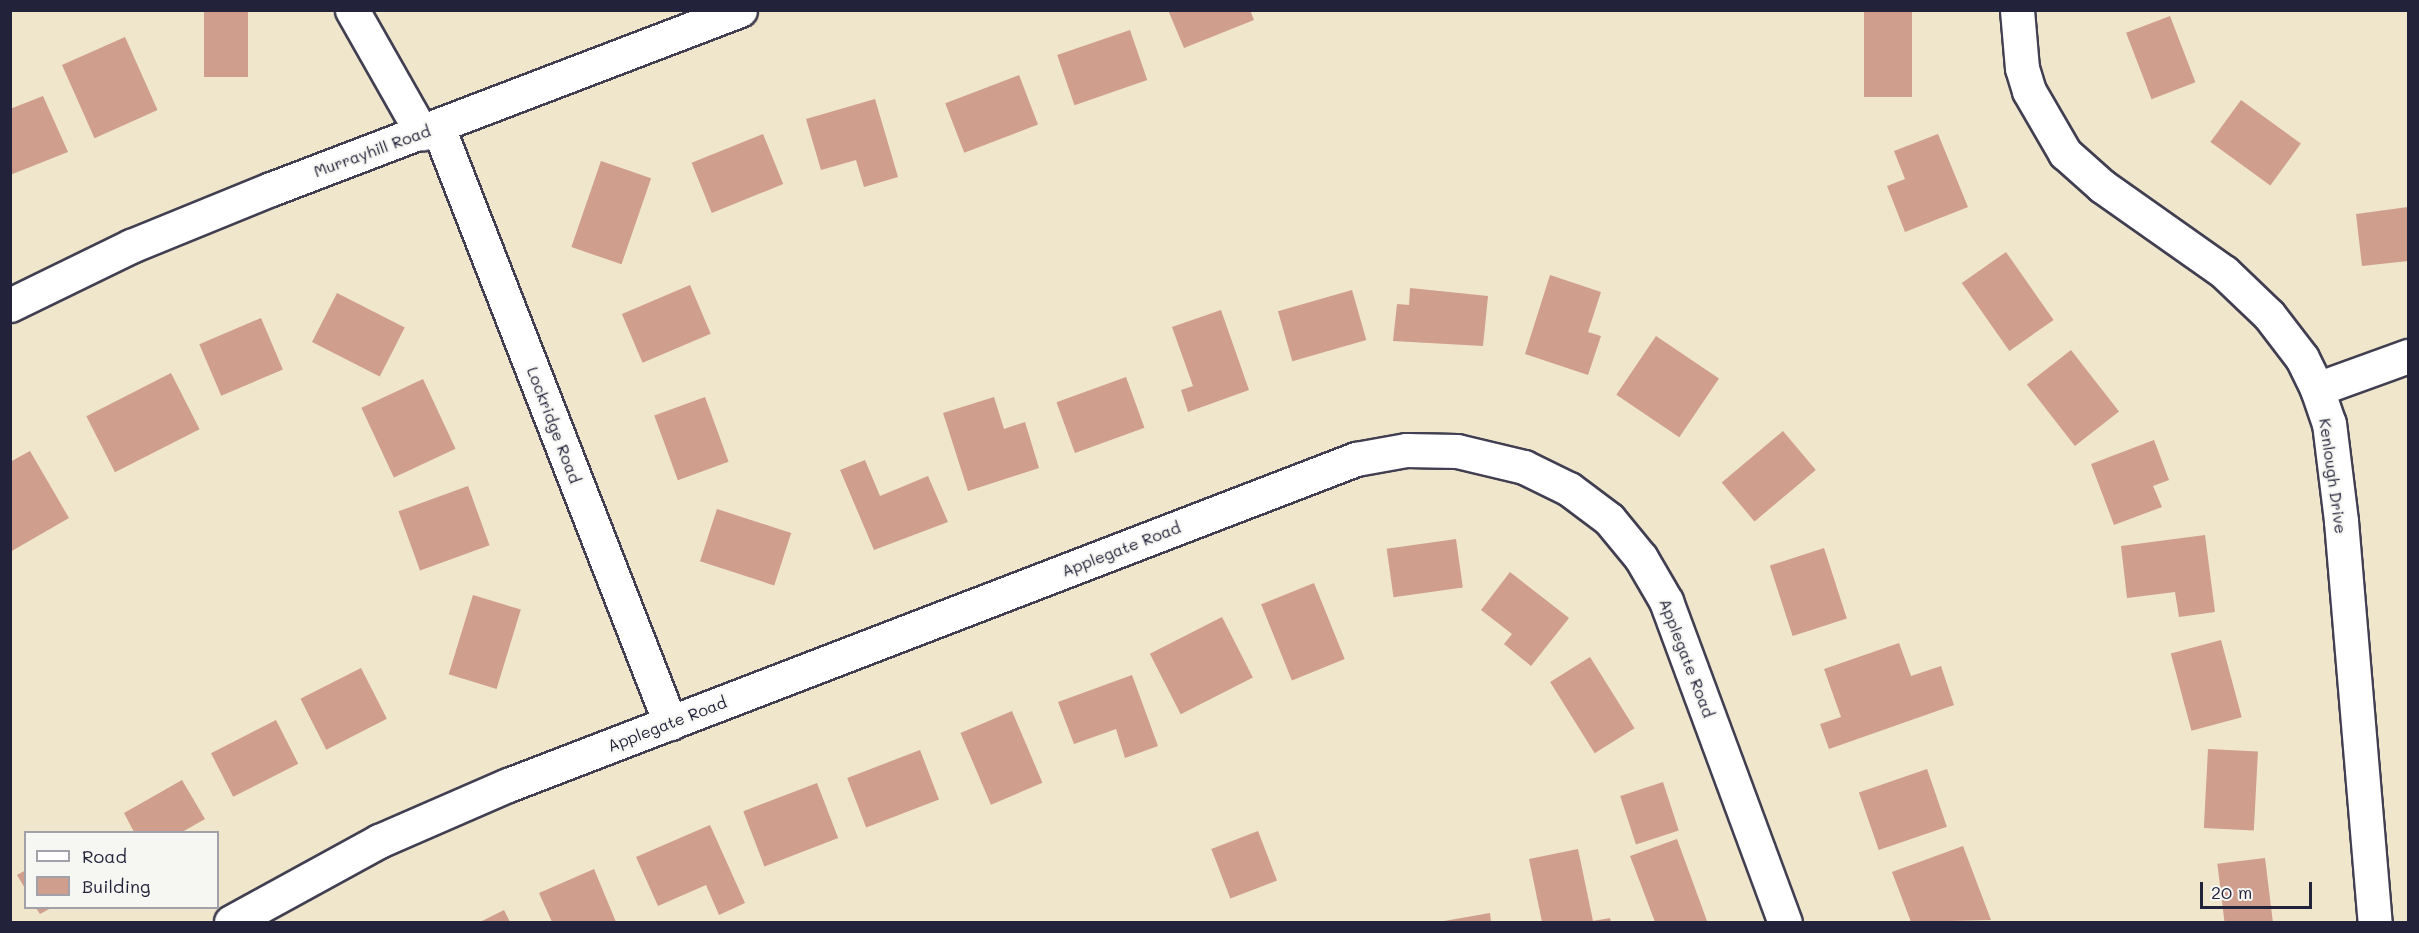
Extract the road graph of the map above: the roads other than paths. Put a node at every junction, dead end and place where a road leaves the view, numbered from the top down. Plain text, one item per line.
1 (352, 10) edge
2 (740, 10) edge
3 (2017, 10) edge
4 (430, 130) junction
5 (10, 305) edge
6 (2409, 357) edge
7 (2318, 389) junction
8 (670, 723) junction
9 (231, 922) edge
10 (1785, 922) edge
11 (2375, 922) edge

1 - 4 street, Lockridge Road
2 - 4 street, Murrayhill Road
3 - 7 street, Kenlough Drive
4 - 5 street, Murrayhill Road
4 - 8 street, Lockridge Road
6 - 7 street
7 - 11 street, Kenlough Drive
8 - 9 street, Applegate Road
8 - 10 street, Applegate Road

